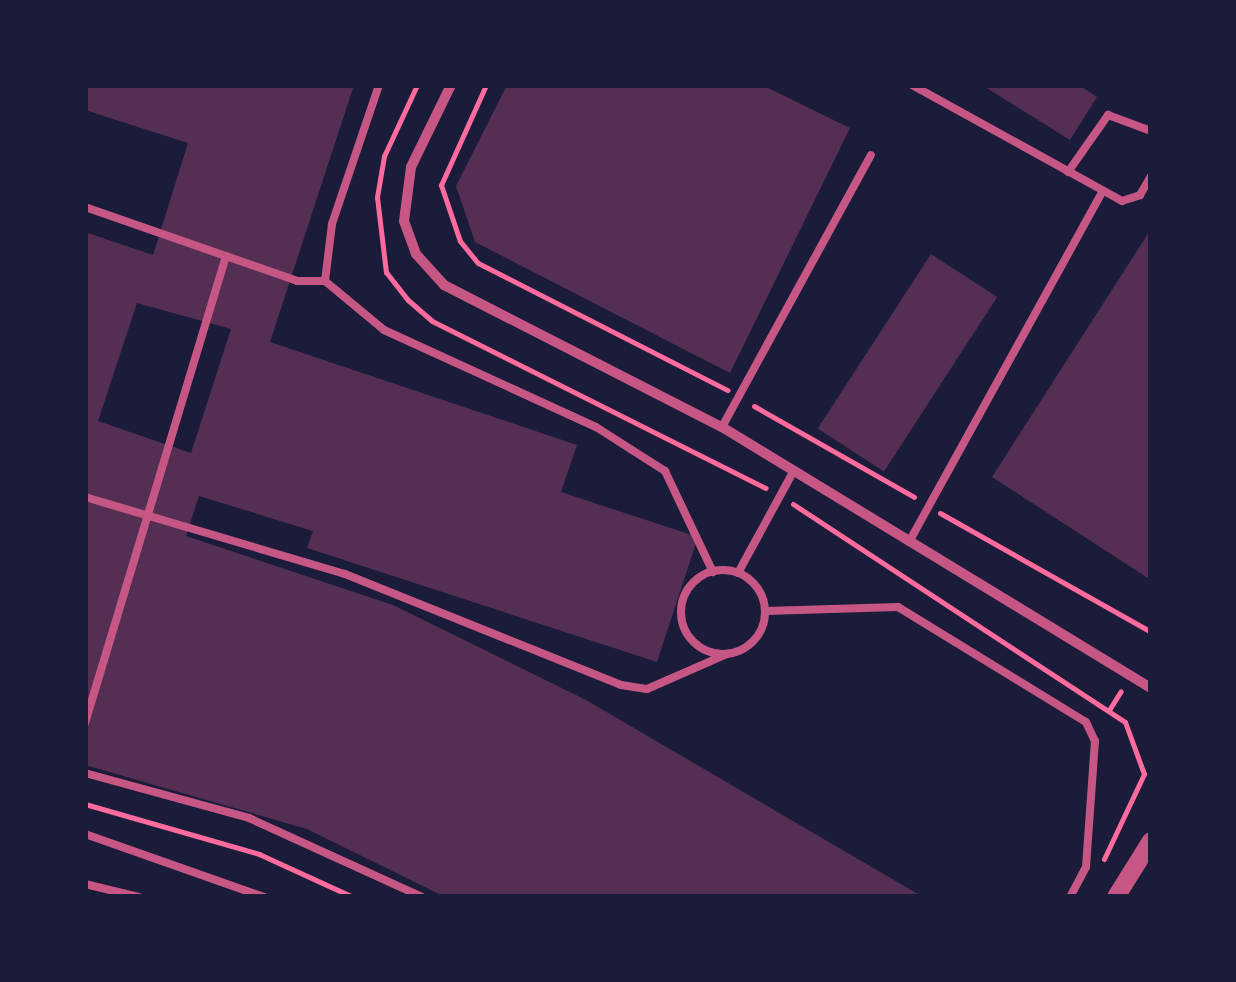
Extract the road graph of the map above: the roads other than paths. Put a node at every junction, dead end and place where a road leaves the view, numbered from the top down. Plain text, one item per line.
1 (379, 85) edge
2 (451, 85) edge
3 (912, 85) edge
4 (1151, 131) edge
5 (870, 155) dead end
6 (1068, 172) junction
7 (1151, 176) edge
8 (1102, 191) junction
9 (85, 207) edge
10 (226, 256) junction
11 (326, 281) junction
12 (722, 426) junction
13 (793, 472) junction
14 (85, 498) edge
15 (145, 510) junction
16 (910, 542) junction
17 (712, 572) junction
18 (738, 573) junction
19 (765, 612) junction
20 (727, 654) junction
21 (1151, 688) edge
22 (85, 724) edge
23 (85, 772) edge
24 (85, 834) edge
25 (1151, 841) edge
26 (85, 884) edge
27 (140, 897) edge
28 (264, 897) edge
29 (422, 897) edge
30 (1070, 897) edge
31 (1116, 897) edge

1 - 11 lane
2 - 12 street
3 - 6 lane
4 - 6 lane
5 - 12 lane
6 - 8 lane
7 - 8 lane
8 - 16 lane
9 - 10 lane
10 - 11 lane
10 - 15 lane
11 - 17 lane
12 - 13 street
13 - 16 street
13 - 18 lane
14 - 15 lane
15 - 20 lane
15 - 22 lane
16 - 21 street
17 - 18 lane
17 - 20 lane
18 - 19 lane
19 - 20 lane
19 - 30 lane
23 - 29 lane
24 - 28 lane
25 - 31 street
26 - 27 lane

